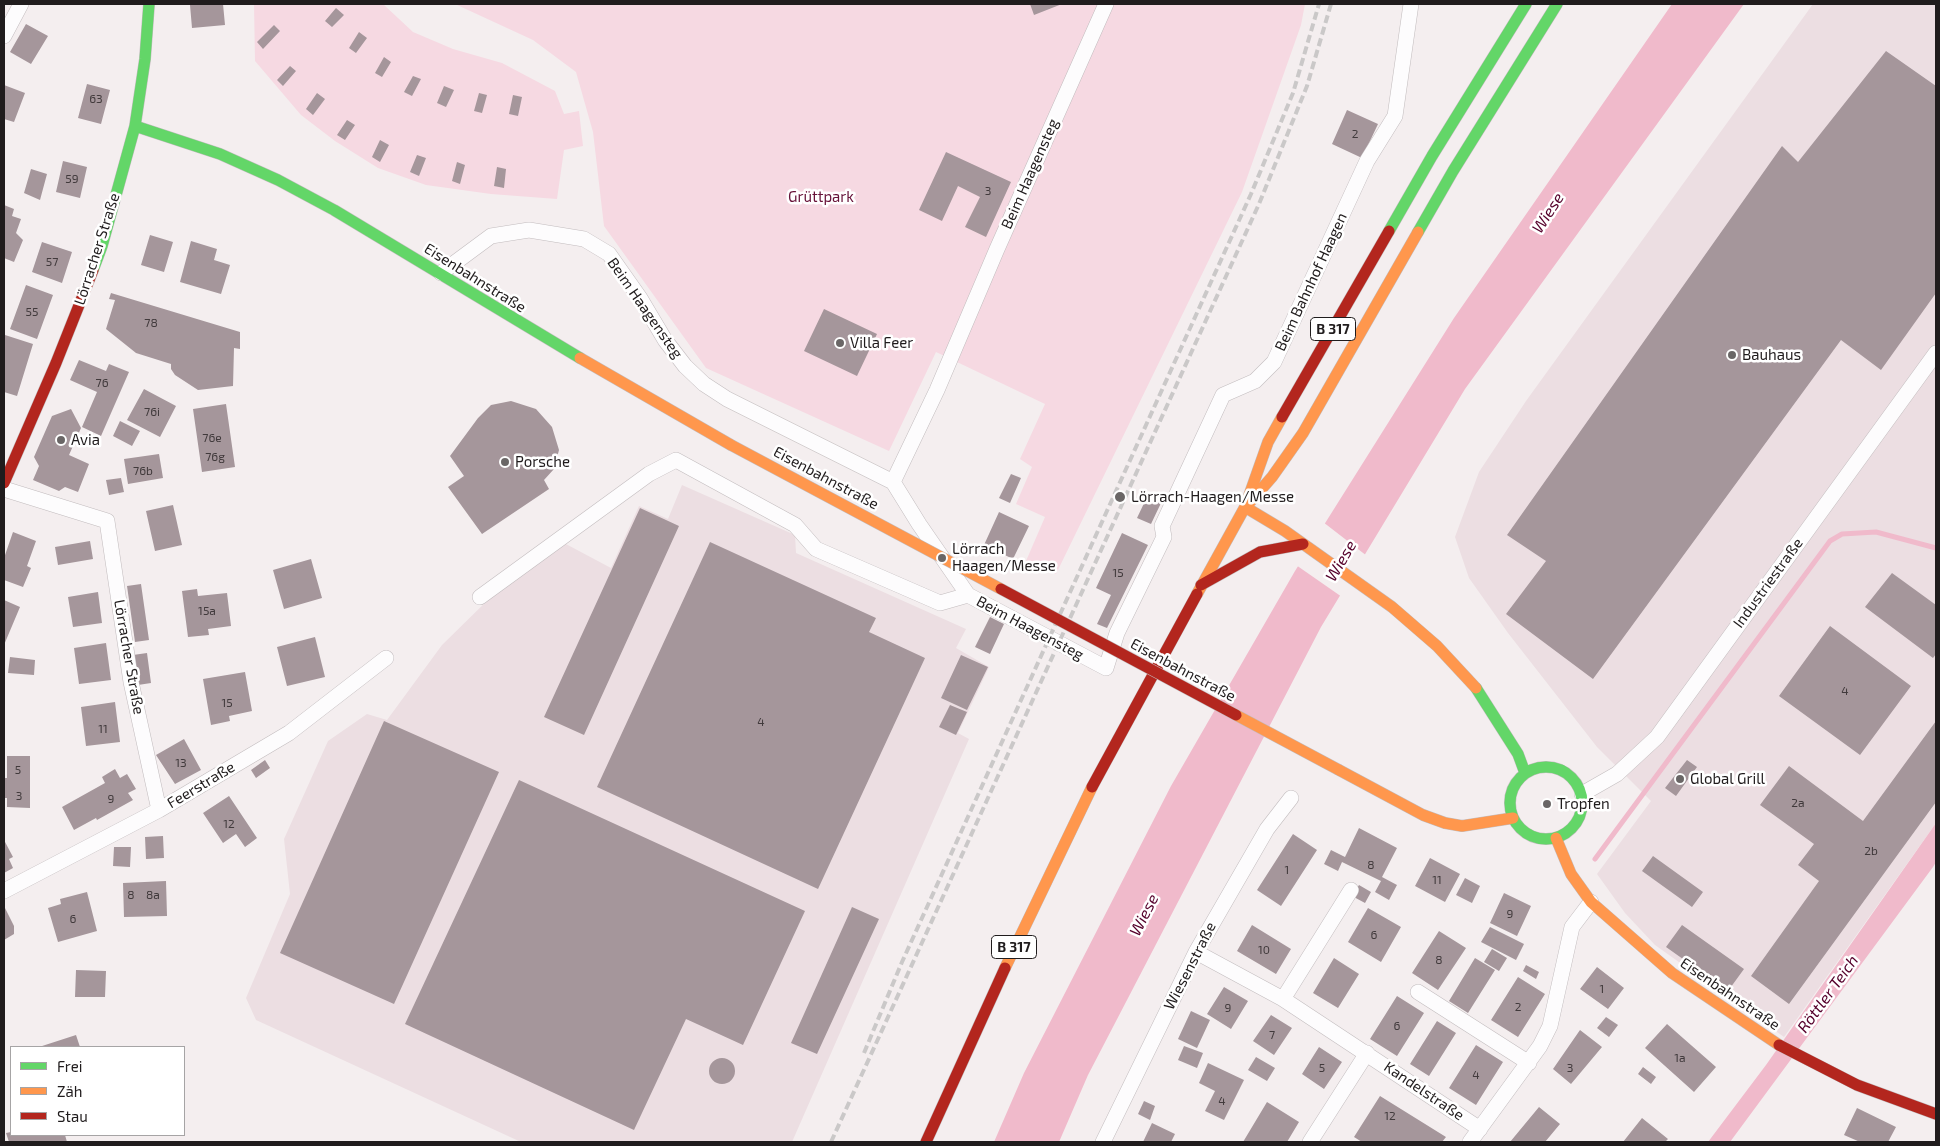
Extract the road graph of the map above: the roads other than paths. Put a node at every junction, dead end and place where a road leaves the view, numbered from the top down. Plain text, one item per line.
1 (20, 4) edge
2 (149, 4) edge
3 (1106, 4) edge
4 (1411, 4) edge
5 (1526, 4) edge
6 (1557, 4) edge
7 (4, 34) edge
8 (135, 126) junction
9 (441, 274) junction
10 (1936, 353) edge
11 (893, 482) junction
12 (4, 483) edge
13 (4, 489) edge
14 (1245, 507) junction
15 (1303, 544) junction
16 (1201, 585) junction
17 (968, 595) junction
18 (480, 597) dead end
19 (386, 658) dead end
20 (1106, 668) joint
21 (1525, 773) junction
22 (1582, 794) junction
23 (1290, 798) dead end
24 (159, 810) junction
25 (1512, 818) junction
26 (1556, 838) junction
27 (1351, 890) dead end
28 (4, 891) edge
29 (1591, 902) junction
30 (1196, 952) junction
31 (1418, 992) dead end
32 (1283, 999) junction
33 (1367, 1053) junction
34 (1529, 1063) junction
35 (1936, 1114) edge
36 (1480, 1129) junction
37 (926, 1142) edge
38 (1103, 1142) edge
39 (1310, 1142) edge
40 (1470, 1142) edge

1 - 7 street
2 - 8 street, Lörracher Straße
3 - 11 street, Beim Haagensteg
4 - 20 street, Beim Bahnhof Haagen
5 - 14 street, B 317
6 - 14 street, B 317
8 - 9 street, Eisenbahnstraße
8 - 12 street, Lörracher Straße
9 - 11 street, Beim Haagensteg
9 - 25 street, Eisenbahnstraße, bridge
10 - 22 street, Industriestraße
11 - 17 street, Beim Haagensteg
13 - 24 street, Lörracher Straße
14 - 15 street
14 - 16 street, B 317
15 - 16 street
15 - 21 street
16 - 37 street, B 317
17 - 18 street
17 - 20 street, Beim Haagensteg
19 - 24 street, Feerstraße
21 - 22 street
21 - 25 street
22 - 26 street
23 - 30 street, Wiesenstraße
24 - 28 street, Feerstraße
25 - 26 street
26 - 29 street, Eisenbahnstraße
27 - 32 street
29 - 34 street
29 - 35 street, Eisenbahnstraße
30 - 32 street, Kandelstraße
30 - 38 street, Wiesenstraße
31 - 34 street
32 - 33 street, Kandelstraße
33 - 36 street, Kandelstraße
33 - 39 street, Kandelstraße
34 - 36 street
36 - 40 street

